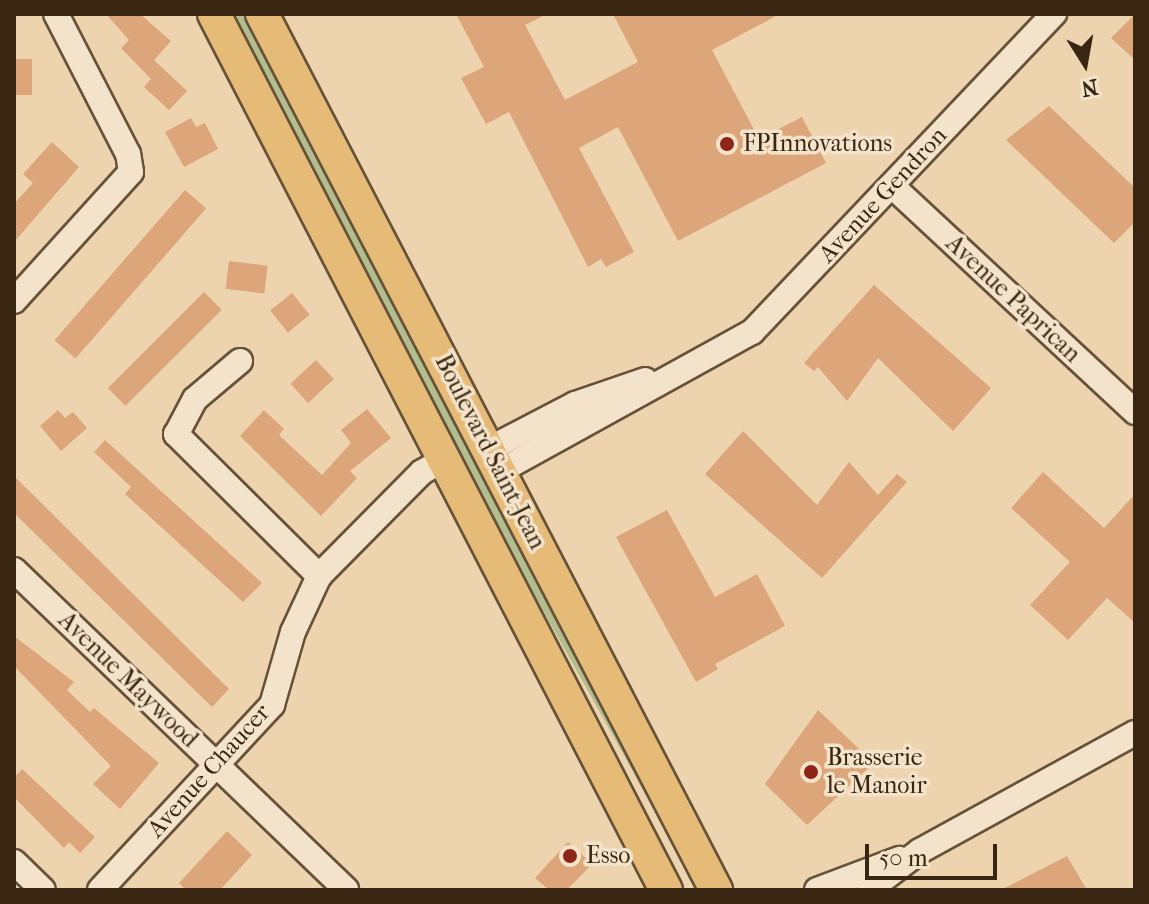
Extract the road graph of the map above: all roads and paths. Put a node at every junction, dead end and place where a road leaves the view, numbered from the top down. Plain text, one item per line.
1 (56, 14) edge
2 (214, 14) edge
3 (262, 14) edge
4 (1054, 14) edge
5 (892, 186) junction
6 (14, 301) edge
7 (240, 361) dead end
8 (1135, 412) edge
9 (445, 459) junction
10 (494, 460) junction
11 (14, 570) edge
12 (319, 576) junction
13 (1135, 733) edge
14 (216, 767) junction
15 (920, 851) junction
16 (14, 862) edge
17 (43, 890) edge
18 (100, 890) edge
19 (346, 890) edge
20 (666, 890) edge
21 (716, 890) edge
22 (817, 890) edge
23 (869, 890) edge

1 - 6 street
2 - 9 main road, Boulevard Saint-Jean
3 - 10 main road, Boulevard Saint-Jean
4 - 5 street, Avenue Gendron
5 - 8 street, Avenue Paprican
5 - 10 street, Avenue Gendron
7 - 12 street
9 - 12 street, Avenue Chaucer
9 - 20 main road, Boulevard Saint-Jean
10 - 21 main road, Boulevard Saint-Jean
11 - 14 street, Avenue Maywood
12 - 14 street, Avenue Chaucer
13 - 15 street
14 - 18 street, Avenue Chaucer
14 - 19 street, Avenue Maywood
15 - 22 street
15 - 23 street
16 - 17 street

